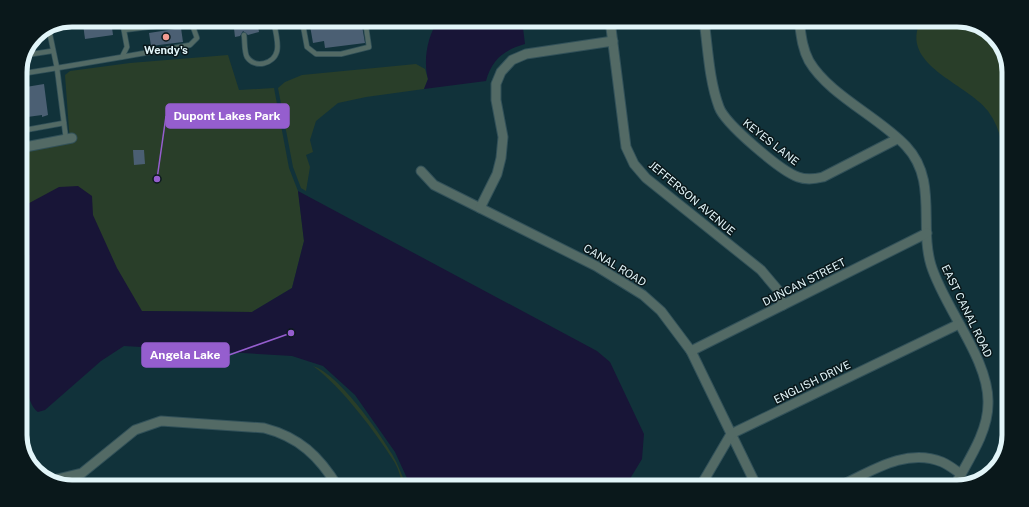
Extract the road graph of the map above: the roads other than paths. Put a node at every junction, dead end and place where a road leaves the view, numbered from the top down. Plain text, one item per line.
1 (123, 27) edge
2 (148, 27) edge
3 (193, 27) edge
4 (274, 27) edge
5 (303, 27) edge
6 (366, 27) edge
7 (611, 27) edge
8 (705, 27) edge
9 (800, 27) edge
10 (124, 30) junction
11 (49, 33) edge
12 (244, 35) dead end
13 (613, 42) junction
14 (52, 51) junction
15 (30, 54) edge
16 (122, 57) junction
17 (57, 68) junction
18 (27, 73) edge
19 (64, 123) junction
20 (27, 130) edge
21 (69, 139) joint
22 (897, 139) junction
23 (27, 147) edge
24 (421, 171) dead end
25 (480, 208) junction
26 (927, 233) junction
27 (783, 305) junction
28 (959, 324) junction
29 (691, 351) junction
30 (731, 434) junction
31 (961, 474) junction
32 (61, 478) edge
33 (333, 480) edge
34 (704, 480) edge
35 (754, 480) edge
36 (853, 480) edge
37 (958, 480) edge

1 - 10 lane
2 - 10 lane
3 - 16 lane
4 - 12 lane
5 - 6 lane
7 - 13 street, JEFFERSON AVENUE
8 - 22 street, KEYES LANE
9 - 22 street, EAST CANAL ROAD
10 - 16 lane
11 - 14 lane
13 - 25 street
13 - 27 street, JEFFERSON AVENUE
14 - 15 lane
14 - 17 lane
16 - 17 lane
17 - 18 lane
17 - 19 lane
19 - 20 lane
19 - 21 lane
21 - 23 street
22 - 26 street, EAST CANAL ROAD
24 - 25 street, CANAL ROAD
25 - 29 street, CANAL ROAD
26 - 27 street, DUNCAN STREET
26 - 28 street, EAST CANAL ROAD
27 - 29 street, DUNCAN STREET
28 - 30 street, ENGLISH DRIVE
28 - 31 street, EAST CANAL ROAD
29 - 30 street, CANAL ROAD
30 - 34 street
30 - 35 street, CANAL ROAD
31 - 36 street
31 - 37 street, EAST CANAL ROAD
32 - 33 street

